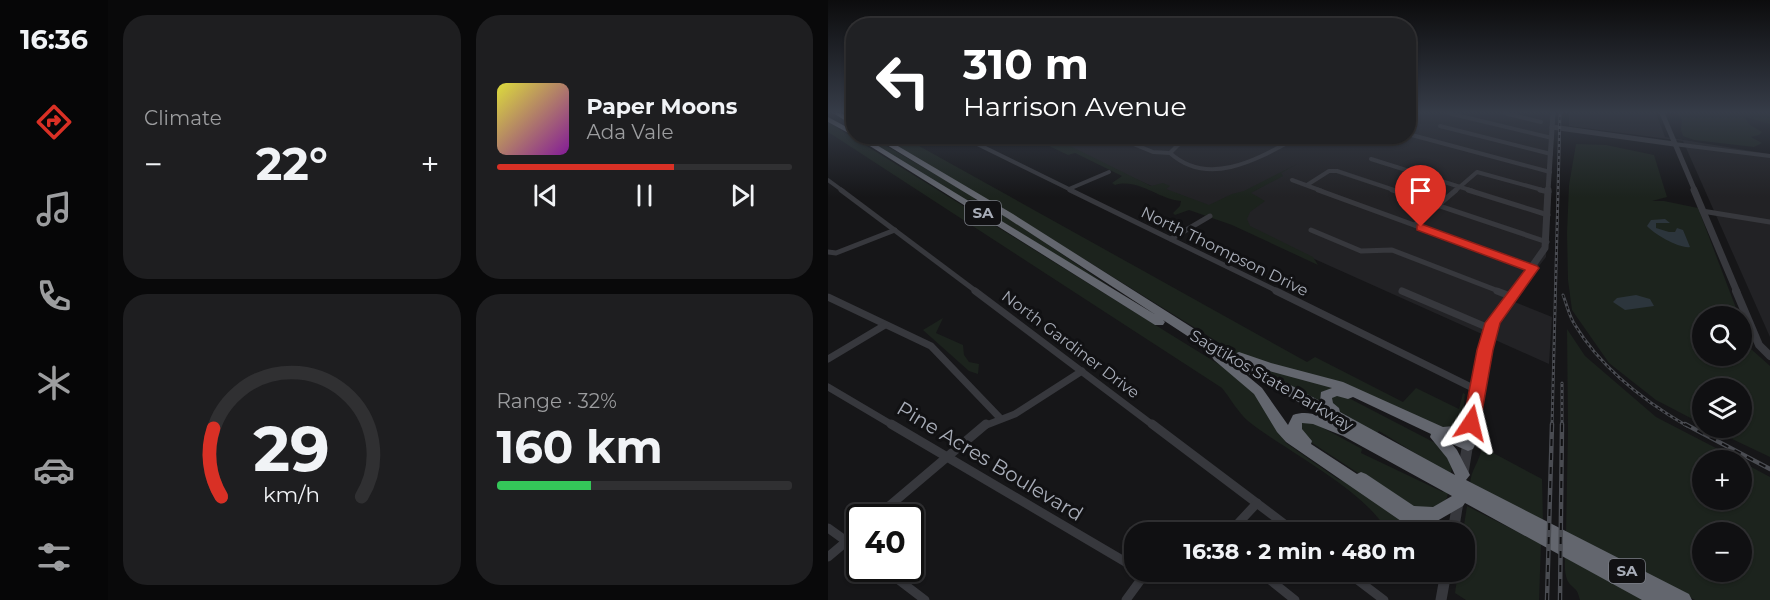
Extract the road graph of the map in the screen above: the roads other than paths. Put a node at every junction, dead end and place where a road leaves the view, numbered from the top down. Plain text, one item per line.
1 (1434, 141) edge
2 (1499, 141) edge
3 (1552, 141) edge
4 (1666, 141) edge
5 (1674, 142) junction
6 (870, 144) edge
7 (889, 144) edge
8 (977, 144) edge
9 (1134, 144) edge
10 (1180, 144) edge
11 (1283, 144) edge
12 (1170, 153) junction
13 (1551, 154) junction
14 (1770, 156) edge
15 (1371, 159) dead end
16 (1109, 172) dead end
17 (1550, 172) junction
18 (828, 180) edge
19 (1292, 180) dead end
20 (1307, 185) junction
21 (1459, 187) junction
22 (1069, 189) junction
23 (1549, 192) junction
24 (1438, 205) junction
25 (1702, 211) junction
26 (1548, 214) junction
27 (1210, 216) dead end
28 (1770, 222) edge
29 (1414, 225) junction
30 (895, 230) junction
31 (1311, 230) dead end
32 (1171, 239) junction
33 (1547, 242) junction
34 (828, 252) edge
35 (1532, 268) junction
36 (1402, 291) dead end
37 (1510, 296) junction
38 (828, 297) edge
39 (885, 324) junction
40 (1180, 326) junction
41 (1491, 328) junction
42 (1770, 356) edge
43 (1218, 357) junction
44 (828, 359) edge
45 (1082, 371) junction
46 (828, 387) edge
47 (1477, 390) junction
48 (1000, 418) junction
49 (1471, 423) junction
50 (1440, 435) junction
51 (1361, 436) junction
52 (1467, 448) junction
53 (947, 456) junction
54 (1463, 475) junction
55 (1469, 499) junction
56 (1257, 503) junction
57 (890, 504) edge
58 (1406, 514) junction
59 (1239, 522) edge
60 (1282, 522) edge
61 (1414, 522) edge
62 (1417, 522) edge
63 (1421, 522) edge
64 (1458, 522) edge
65 (828, 528) edge
66 (846, 542) joint
67 (1570, 547) junction
68 (828, 557) edge
69 (1124, 561) edge
70 (902, 582) edge
71 (1137, 582) edge
72 (1272, 582) edge
73 (1360, 582) edge
74 (1444, 582) edge
75 (926, 600) edge
76 (1126, 600) edge
77 (1295, 600) edge
78 (1384, 600) edge
79 (1441, 600) edge
80 (1660, 600) edge
81 (1683, 600) edge

1 - 17 street
2 - 13 street
3 - 13 street
4 - 5 street
5 - 14 street
5 - 25 street
6 - 43 highway, Sagtikos State Parkway / SA
7 - 40 highway, Sagtikos State Parkway / SA
8 - 22 street, North Thompson Drive
9 - 12 street
10 - 12 street
11 - 12 street
13 - 17 street
15 - 21 street
16 - 22 street
17 - 23 street
18 - 30 street, North Gardiner Drive
19 - 20 street
20 - 24 street
20 - 29 street
21 - 23 street
21 - 24 street
21 - 26 street
22 - 32 street, North Thompson Drive
23 - 26 street
24 - 29 street
24 - 33 street
25 - 28 street
25 - 42 street
26 - 33 street
27 - 32 street
29 - 35 street
30 - 34 street
30 - 45 street, North Gardiner Drive
31 - 37 street
32 - 47 street, North Thompson Drive
33 - 35 street
35 - 37 street
36 - 41 street
37 - 41 street
38 - 39 street
39 - 44 street
39 - 48 street
40 - 50 highway
40 - 51 highway, Sagtikos State Parkway / SA
41 - 47 street
43 - 51 highway, Sagtikos State Parkway / SA
43 - 58 highway
45 - 48 street
45 - 56 street, North Gardiner Drive
46 - 53 street, Pine Acres Boulevard
47 - 49 street
48 - 53 street
49 - 50 highway
49 - 52 street
50 - 51 highway
50 - 52 highway
50 - 54 highway
51 - 55 highway, Sagtikos State Parkway / SA
51 - 58 highway
52 - 54 street
53 - 57 street
53 - 69 street, Pine Acres Boulevard
54 - 55 street
55 - 58 highway
55 - 64 street
55 - 67 highway, Sagtikos State Parkway / SA
56 - 59 street
56 - 60 street, North Gardiner Drive
58 - 61 highway
58 - 62 highway
58 - 63 highway
65 - 66 street
66 - 68 street
67 - 80 highway, Sagtikos State Parkway / SA
67 - 81 highway, Sagtikos State Parkway / SA
70 - 75 street
71 - 76 street
72 - 77 street
73 - 78 street
74 - 79 street

